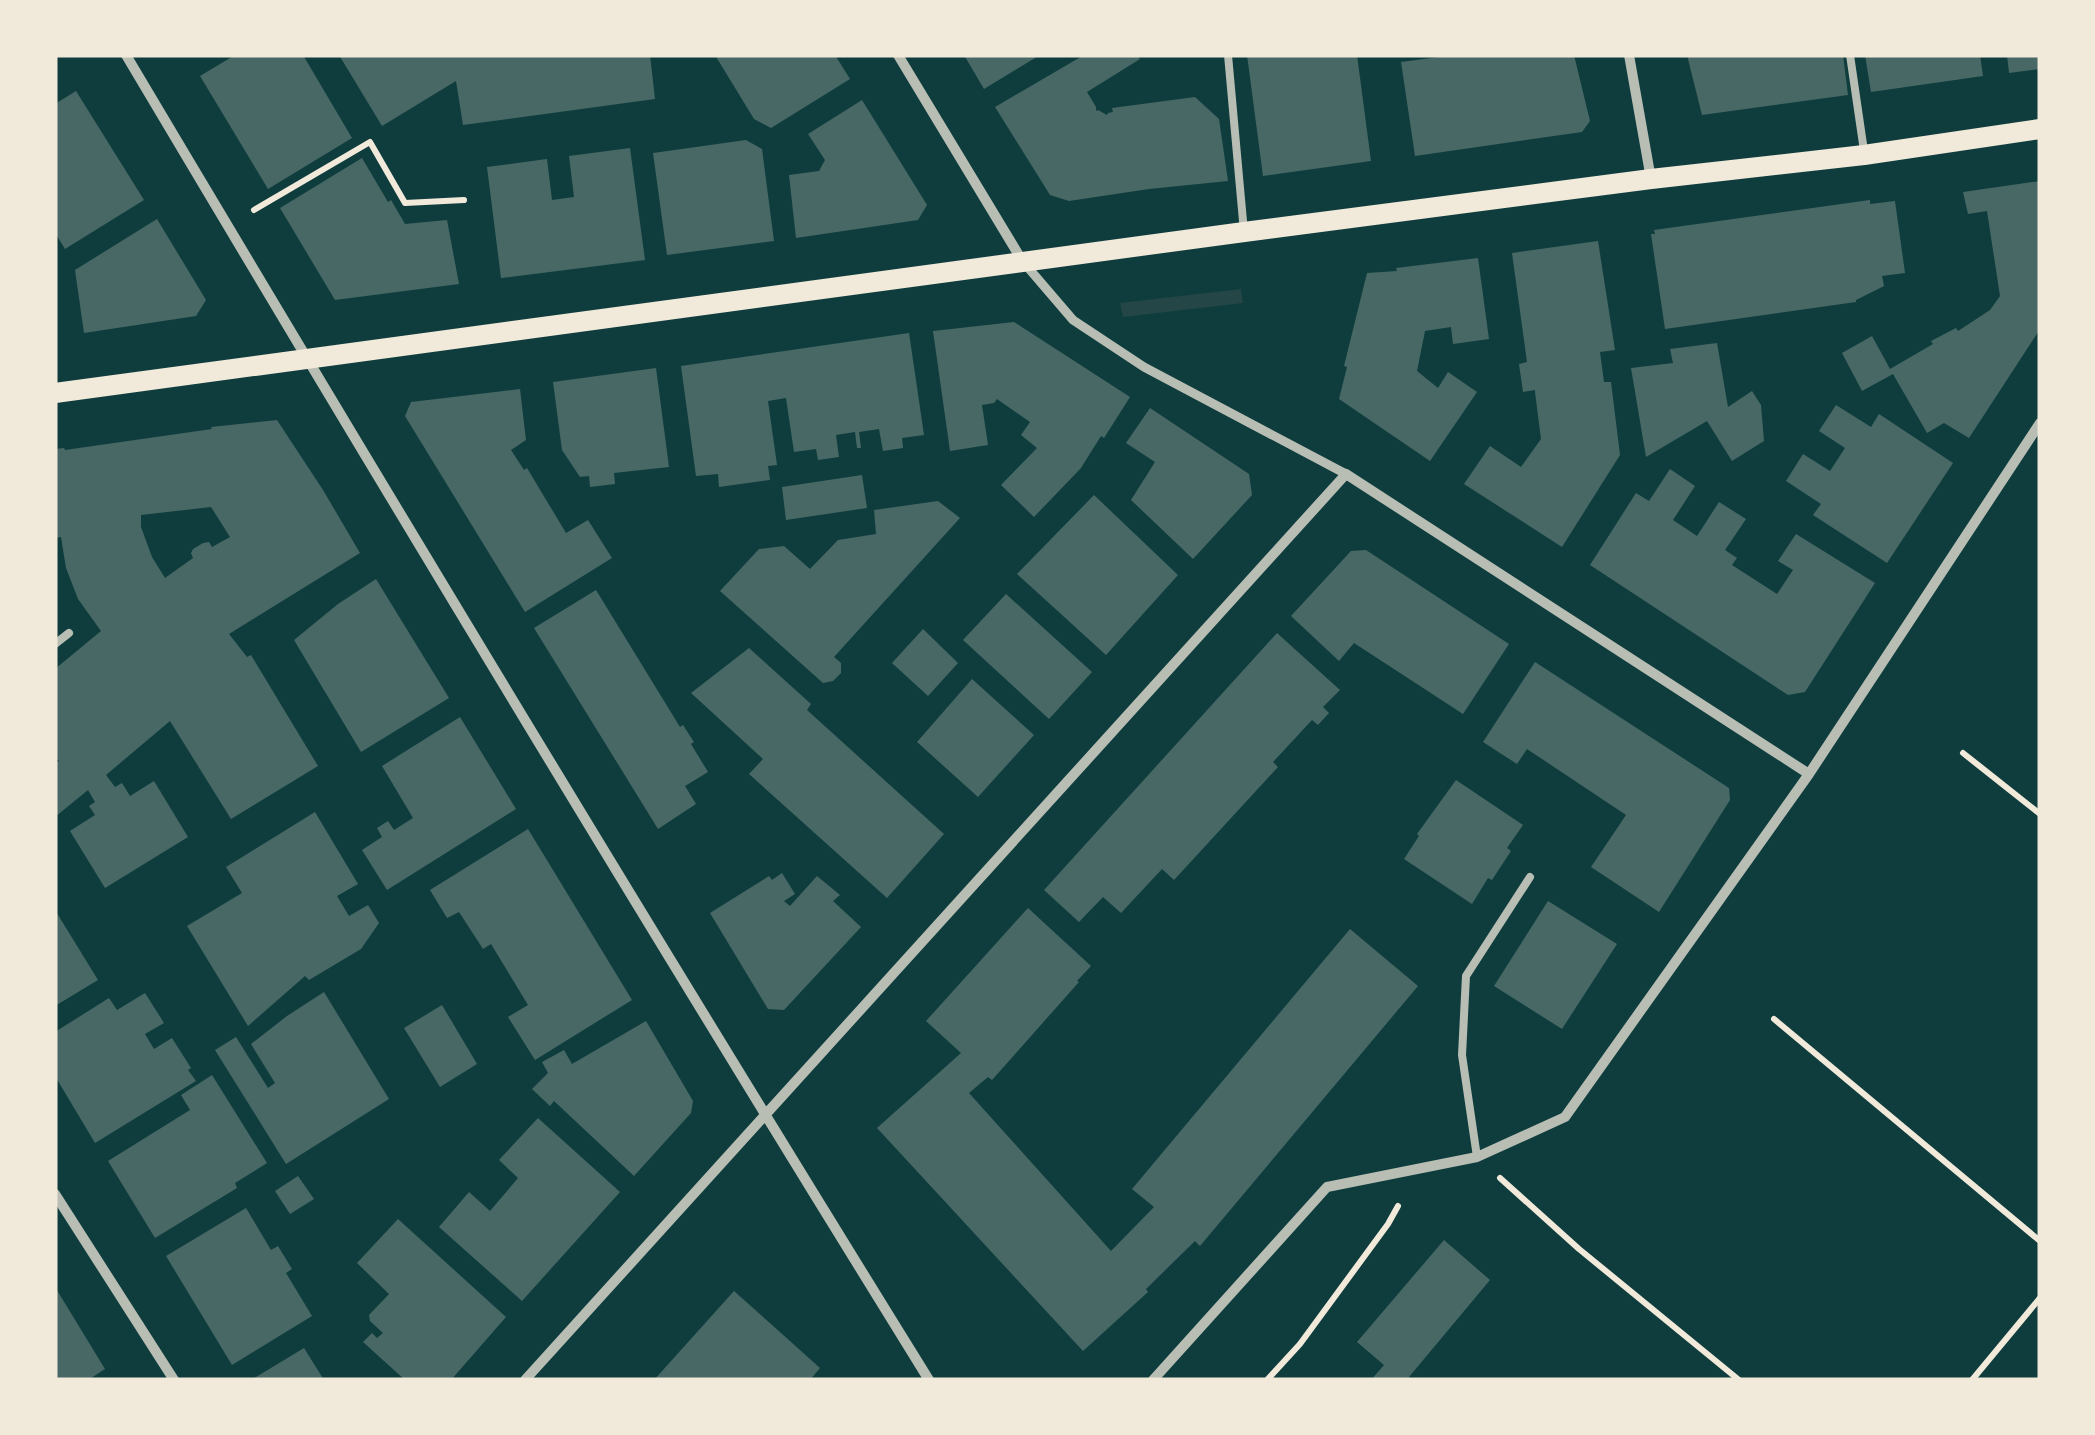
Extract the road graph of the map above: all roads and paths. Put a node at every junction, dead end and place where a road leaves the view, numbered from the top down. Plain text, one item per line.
1 (126, 55) edge
2 (898, 55) edge
3 (1228, 55) edge
4 (1630, 55) edge
5 (1850, 55) edge
6 (2040, 129) edge
7 (1864, 155) junction
8 (1651, 178) junction
9 (464, 200) dead end
10 (227, 226) junction
11 (1244, 232) junction
12 (1023, 262) junction
13 (306, 359) junction
14 (55, 392) edge
15 (2040, 423) edge
16 (1346, 474) junction
17 (70, 633) dead end
18 (55, 644) edge
19 (1962, 753) dead end
20 (1809, 774) junction
21 (2040, 814) edge
22 (1530, 876) dead end
23 (1774, 1018) dead end
24 (764, 1115) junction
25 (1477, 1157) junction
26 (1425, 1168) junction
27 (55, 1194) edge
28 (2040, 1242) edge
29 (2040, 1298) edge
30 (174, 1380) edge
31 (525, 1380) edge
32 (929, 1380) edge
33 (1153, 1380) edge
34 (1267, 1380) edge
35 (1739, 1380) edge
36 (1972, 1380) edge

1 - 10 street
2 - 12 street
3 - 11 lane
4 - 8 street
5 - 7 lane
6 - 7 main road
7 - 8 main road
8 - 11 main road
9 - 10 path
10 - 13 street
11 - 12 main road
12 - 13 main road
12 - 16 street
13 - 14 main road
13 - 24 street
15 - 20 street
16 - 20 street
16 - 24 street
17 - 18 lane
19 - 21 path
20 - 25 street
22 - 25 lane
23 - 28 path
24 - 31 street
24 - 32 street
25 - 26 street
25 - 35 path
26 - 33 street
26 - 34 path
27 - 30 street
29 - 36 path

